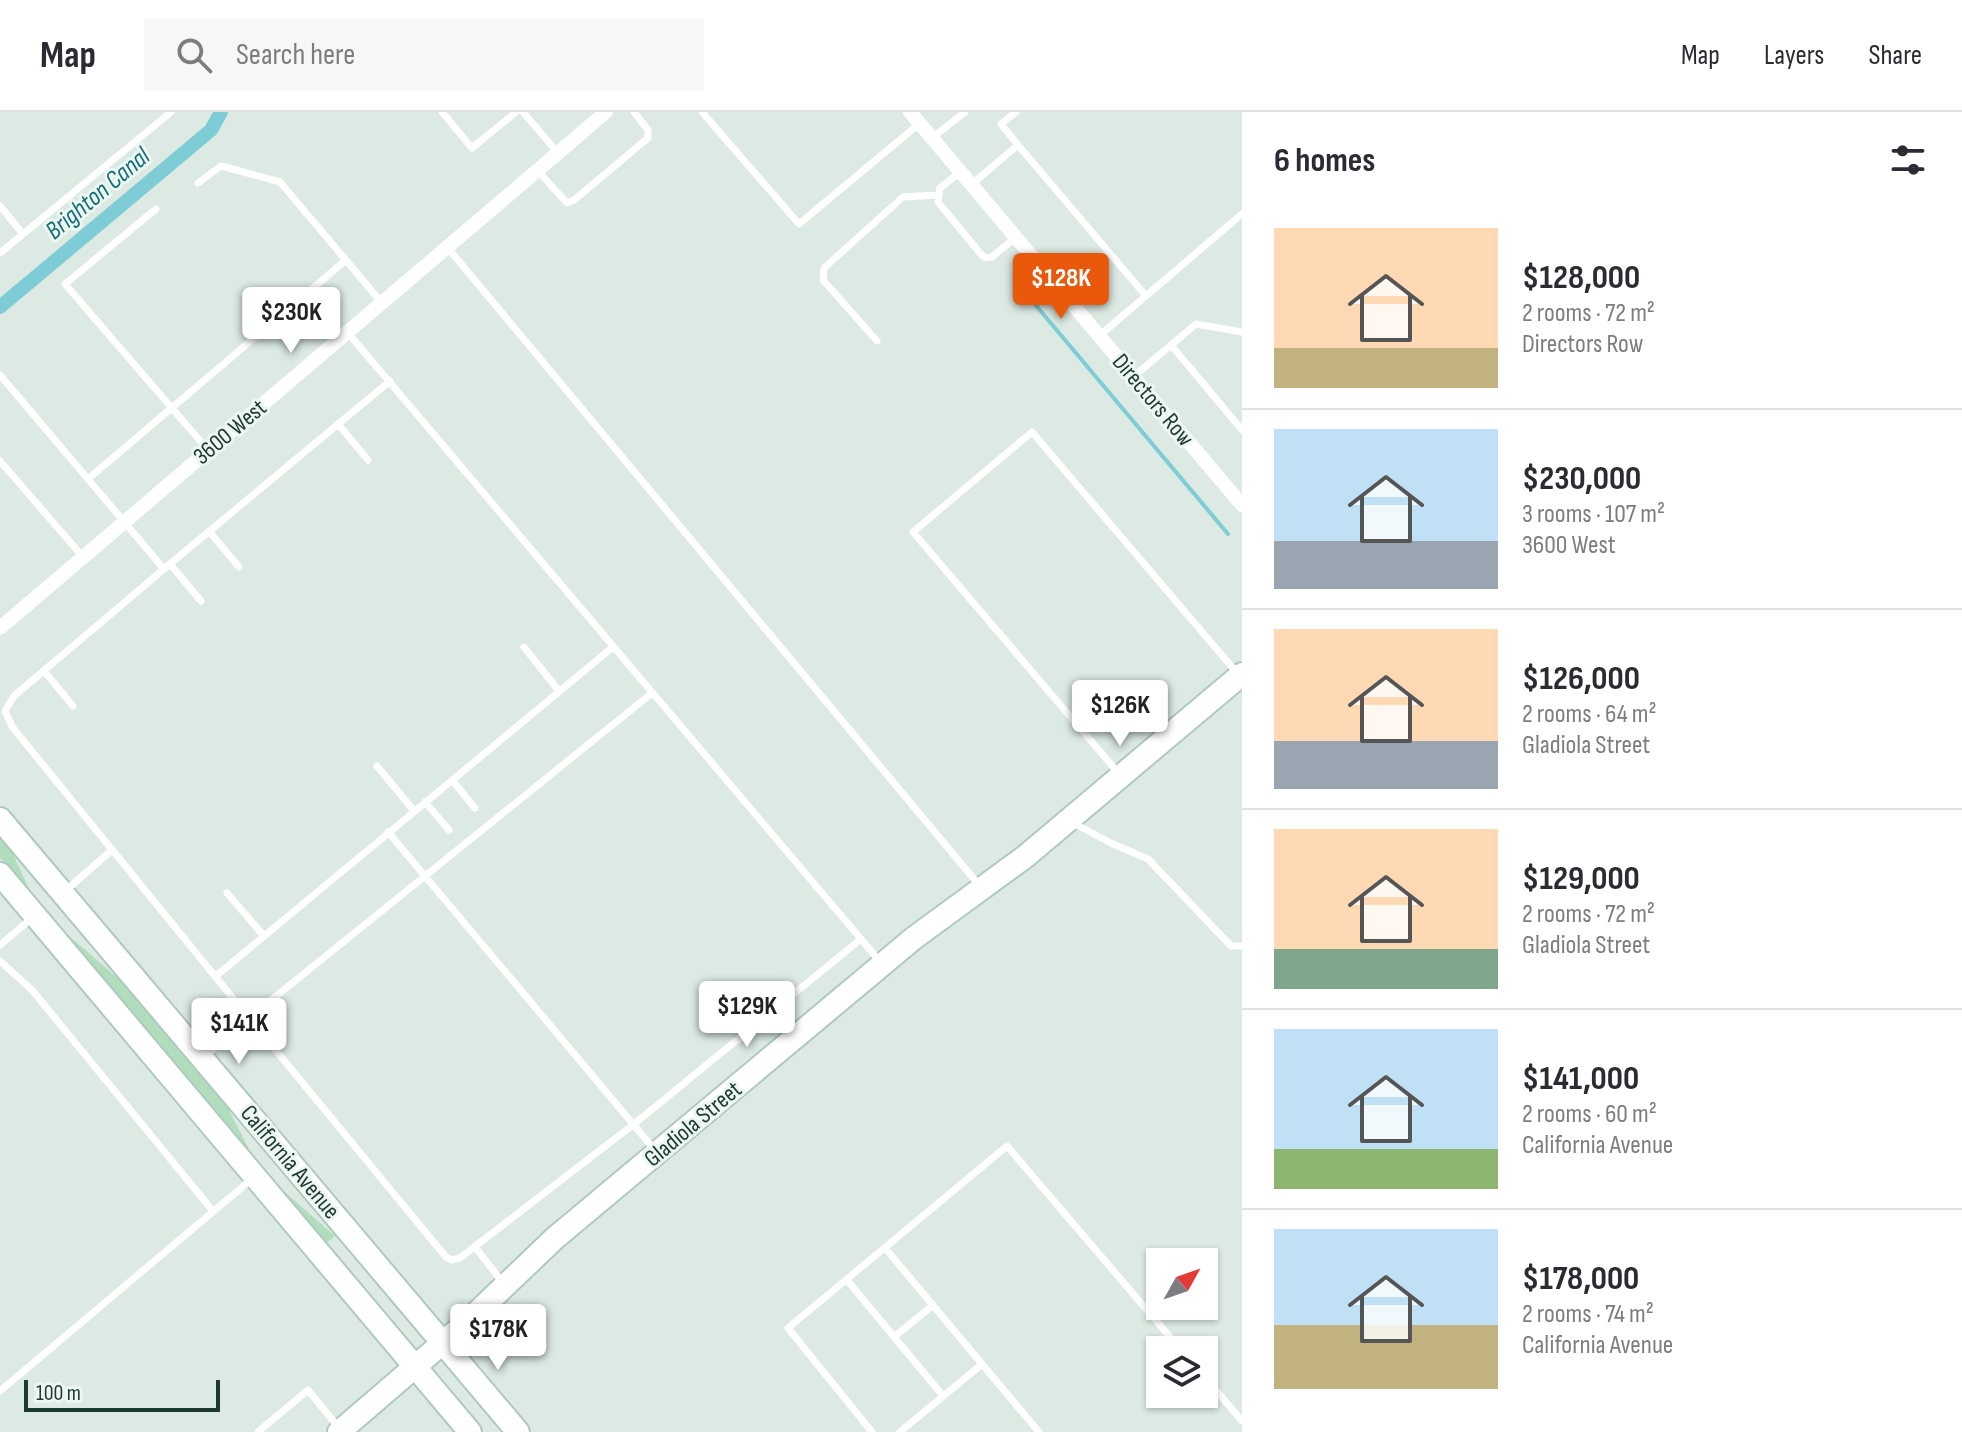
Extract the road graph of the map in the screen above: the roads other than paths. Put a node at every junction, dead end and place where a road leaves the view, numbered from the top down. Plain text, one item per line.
1 (171, 112) edge
2 (442, 112) edge
3 (516, 112) edge
4 (523, 112) edge
5 (606, 112) edge
6 (634, 112) edge
7 (702, 112) edge
8 (965, 112) edge
9 (1016, 112) edge
10 (914, 118) edge
11 (932, 138) junction
12 (1018, 145) junction
13 (558, 153) junction
14 (537, 170) junction
15 (960, 172) junction
16 (198, 183) dead end
17 (971, 185) junction
18 (937, 195) junction
19 (0, 206) edge
20 (156, 209) dead end
21 (1242, 214) edge
22 (23, 234) junction
23 (1016, 237) junction
24 (447, 247) junction
25 (0, 253) edge
26 (346, 260) junction
27 (1146, 296) junction
28 (382, 303) junction
29 (348, 332) junction
30 (1242, 332) edge
31 (1099, 336) junction
32 (877, 341) dead end
33 (1171, 345) junction
34 (0, 375) edge
35 (1133, 377) junction
36 (390, 381) junction
37 (173, 409) junction
38 (338, 424) junction
39 (1242, 430) edge
40 (208, 450) junction
41 (368, 460) dead end
42 (0, 461) edge
43 (88, 479) junction
44 (1241, 502) edge
45 (125, 521) junction
46 (209, 531) junction
47 (83, 557) junction
48 (167, 567) junction
49 (239, 567) dead end
50 (201, 601) dead end
51 (0, 628) edge
52 (524, 647) dead end
53 (613, 647) junction
54 (44, 671) junction
55 (1241, 675) edge
56 (559, 691) junction
57 (652, 693) junction
58 (73, 706) dead end
59 (377, 766) dead end
60 (1121, 777) junction
61 (452, 780) junction
62 (425, 802) junction
63 (475, 808) dead end
64 (414, 811) junction
65 (0, 819) edge
66 (1069, 820) junction
67 (449, 830) dead end
68 (388, 832) junction
69 (112, 850) junction
70 (0, 874) edge
71 (425, 876) junction
72 (982, 889) junction
73 (62, 893) junction
74 (227, 893) dead end
75 (34, 916) junction
76 (263, 935) junction
77 (861, 939) junction
78 (0, 945) edge
79 (1242, 946) edge
80 (0, 961) edge
81 (882, 965) junction
82 (216, 976) junction
83 (249, 1018) junction
84 (202, 1059) junction
85 (634, 1124) junction
86 (282, 1152) junction
87 (657, 1154) junction
88 (254, 1176) junction
89 (213, 1211) junction
90 (475, 1247) junction
91 (885, 1248) junction
92 (847, 1280) junction
93 (504, 1284) junction
94 (933, 1305) junction
95 (1169, 1336) edge
96 (894, 1337) junction
97 (442, 1342) junction
98 (982, 1364) junction
99 (415, 1366) junction
100 (0, 1391) edge
101 (1218, 1393) edge
102 (943, 1396) junction
103 (1242, 1421) edge
104 (340, 1431) edge
105 (258, 1432) edge
106 (470, 1432) edge
107 (518, 1432) edge
108 (872, 1432) edge
109 (900, 1432) edge
110 (1039, 1432) edge

1 - 22 lane
2 - 3 lane
4 - 13 lane
5 - 13 street, 3600 West
6 - 14 lane
7 - 10 lane
8 - 11 lane
9 - 12 lane
10 - 11 street, Directors Row
11 - 15 street, Directors Row
12 - 17 lane
12 - 27 lane
13 - 14 street, 3600 West
14 - 24 street, 3600 West
15 - 17 street, Directors Row
15 - 18 lane
16 - 26 lane
17 - 23 street, Directors Row
18 - 23 lane
18 - 32 lane
19 - 22 lane
20 - 37 lane
21 - 27 lane
22 - 25 lane
23 - 31 street, Directors Row
24 - 28 street, 3600 West
24 - 72 lane
26 - 28 lane
26 - 37 lane
27 - 31 lane
28 - 29 street, 3600 West
29 - 36 lane
29 - 40 street, 3600 West
30 - 33 lane
31 - 35 street, Directors Row
33 - 35 lane
33 - 39 lane
34 - 43 lane
35 - 44 street, Directors Row
36 - 38 lane
36 - 53 lane
37 - 40 lane
37 - 43 lane
38 - 41 lane
38 - 46 lane
40 - 45 street, 3600 West
42 - 47 lane
43 - 45 lane
45 - 47 street, 3600 West
45 - 48 lane
46 - 48 lane
46 - 49 lane
47 - 51 street, 3600 West
48 - 50 lane
48 - 54 lane
52 - 56 lane
53 - 56 lane
53 - 57 lane
54 - 58 lane
54 - 69 lane
55 - 60 main road, Gladiola Street
55 - 60 lane
56 - 61 lane
57 - 71 lane
57 - 77 lane
59 - 64 lane
60 - 66 main road, Gladiola Street
61 - 62 lane
61 - 63 lane
62 - 64 lane
62 - 67 lane
64 - 68 lane
65 - 73 main road, California Avenue
66 - 72 main road, Gladiola Street
66 - 79 lane
68 - 71 lane
68 - 76 lane
69 - 73 lane
69 - 82 lane
70 - 75 main road, California Avenue
71 - 83 lane
71 - 85 lane
72 - 81 main road, Gladiola Street
73 - 75 main road
73 - 84 main road, California Avenue
74 - 76 lane
75 - 78 lane
75 - 88 main road, California Avenue
76 - 82 lane
77 - 81 lane
77 - 85 lane
80 - 89 lane
81 - 87 main road, Gladiola Street
82 - 83 lane
83 - 84 lane
83 - 90 lane
84 - 86 main road, California Avenue
85 - 87 lane
85 - 90 lane
86 - 88 main road
86 - 97 main road, California Avenue
87 - 93 main road, Gladiola Street
88 - 89 lane
88 - 99 main road, California Avenue
89 - 100 lane
90 - 93 lane
91 - 92 lane
91 - 94 lane
91 - 95 lane
92 - 96 lane
92 - 108 lane
93 - 97 main road, Gladiola Street
94 - 96 lane
94 - 98 lane
96 - 102 lane
97 - 99 main road, Gladiola Street
97 - 107 main road, California Avenue
98 - 102 lane
98 - 110 lane
99 - 104 main road, Gladiola Street
99 - 106 main road, California Avenue
101 - 103 lane
102 - 109 lane
104 - 105 lane

